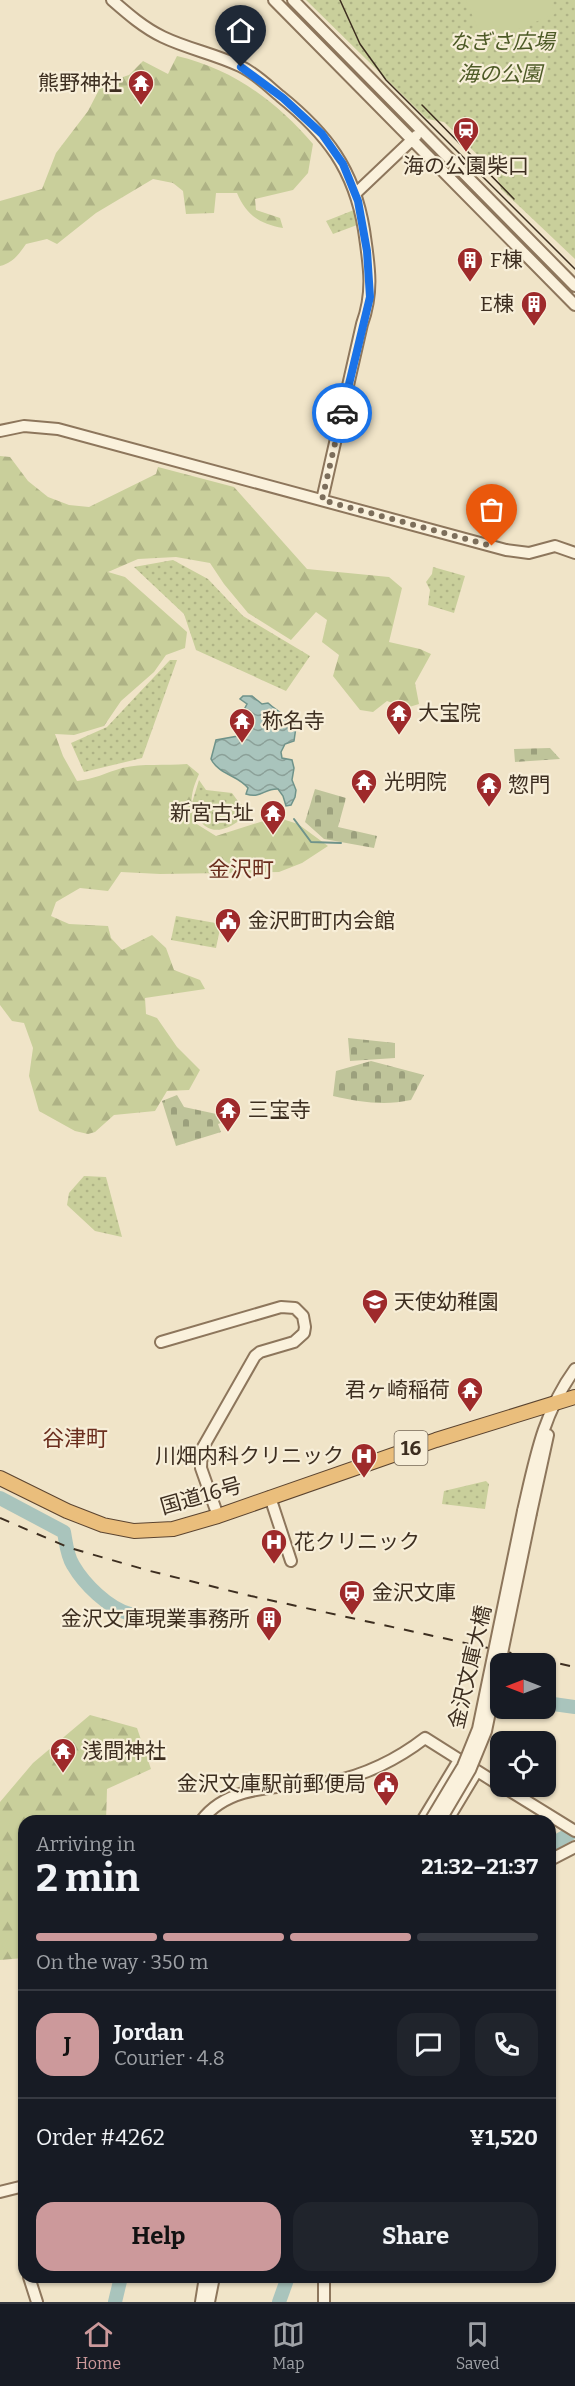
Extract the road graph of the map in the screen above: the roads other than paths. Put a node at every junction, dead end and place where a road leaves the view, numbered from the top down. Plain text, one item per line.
1 (112, 0) edge
2 (274, 0) edge
3 (293, 0) edge
4 (422, 131) junction
5 (412, 141) junction
6 (355, 194) junction
7 (575, 286) edge
8 (575, 305) edge
9 (0, 431) edge
10 (322, 500) junction
11 (575, 553) edge
12 (161, 1342) dead end
13 (575, 1370) edge
14 (575, 1397) edge
15 (575, 1404) edge
16 (553, 1405) junction
17 (0, 1478) edge
18 (270, 1497) junction
19 (527, 1512) junction
20 (218, 1516) junction
21 (291, 1562) dead end
22 (459, 1760) junction
23 (477, 1771) junction
24 (490, 1779) edge
25 (520, 1797) edge
26 (206, 1815) edge
27 (426, 1815) edge
28 (433, 1815) edge
29 (444, 1815) edge
30 (451, 1815) edge
31 (549, 1815) edge
32 (556, 1820) edge
33 (571, 1829) edge
34 (575, 1847) edge
35 (556, 1857) edge
36 (18, 2188) edge
37 (0, 2192) edge
38 (31, 2283) edge
39 (204, 2283) edge
40 (213, 2283) edge
41 (324, 2283) edge
42 (37, 2302) edge
43 (201, 2302) edge
44 (209, 2302) edge
45 (324, 2302) edge

1 - 6 street
2 - 5 street
3 - 4 street
4 - 5 street
4 - 7 street
5 - 6 street
5 - 8 street
6 - 10 street
9 - 10 street
10 - 11 street
12 - 20 street
13 - 16 street
14 - 16 highway, 国道16号 / 16
15 - 16 highway, 国道16号 / 16
16 - 18 highway, 国道16号 / 16
16 - 19 street
17 - 20 highway, 国道16号 / 16
18 - 20 highway, 国道16号 / 16
18 - 21 street
19 - 28 street, 金沢文庫大橋, bridge
19 - 29 street, 金沢文庫大橋, bridge
22 - 23 street
22 - 26 street
22 - 27 street
23 - 24 street
23 - 30 street
25 - 31 street
32 - 33 street
34 - 35 street
36 - 37 street
38 - 42 street
39 - 43 street
40 - 44 street
41 - 45 street

